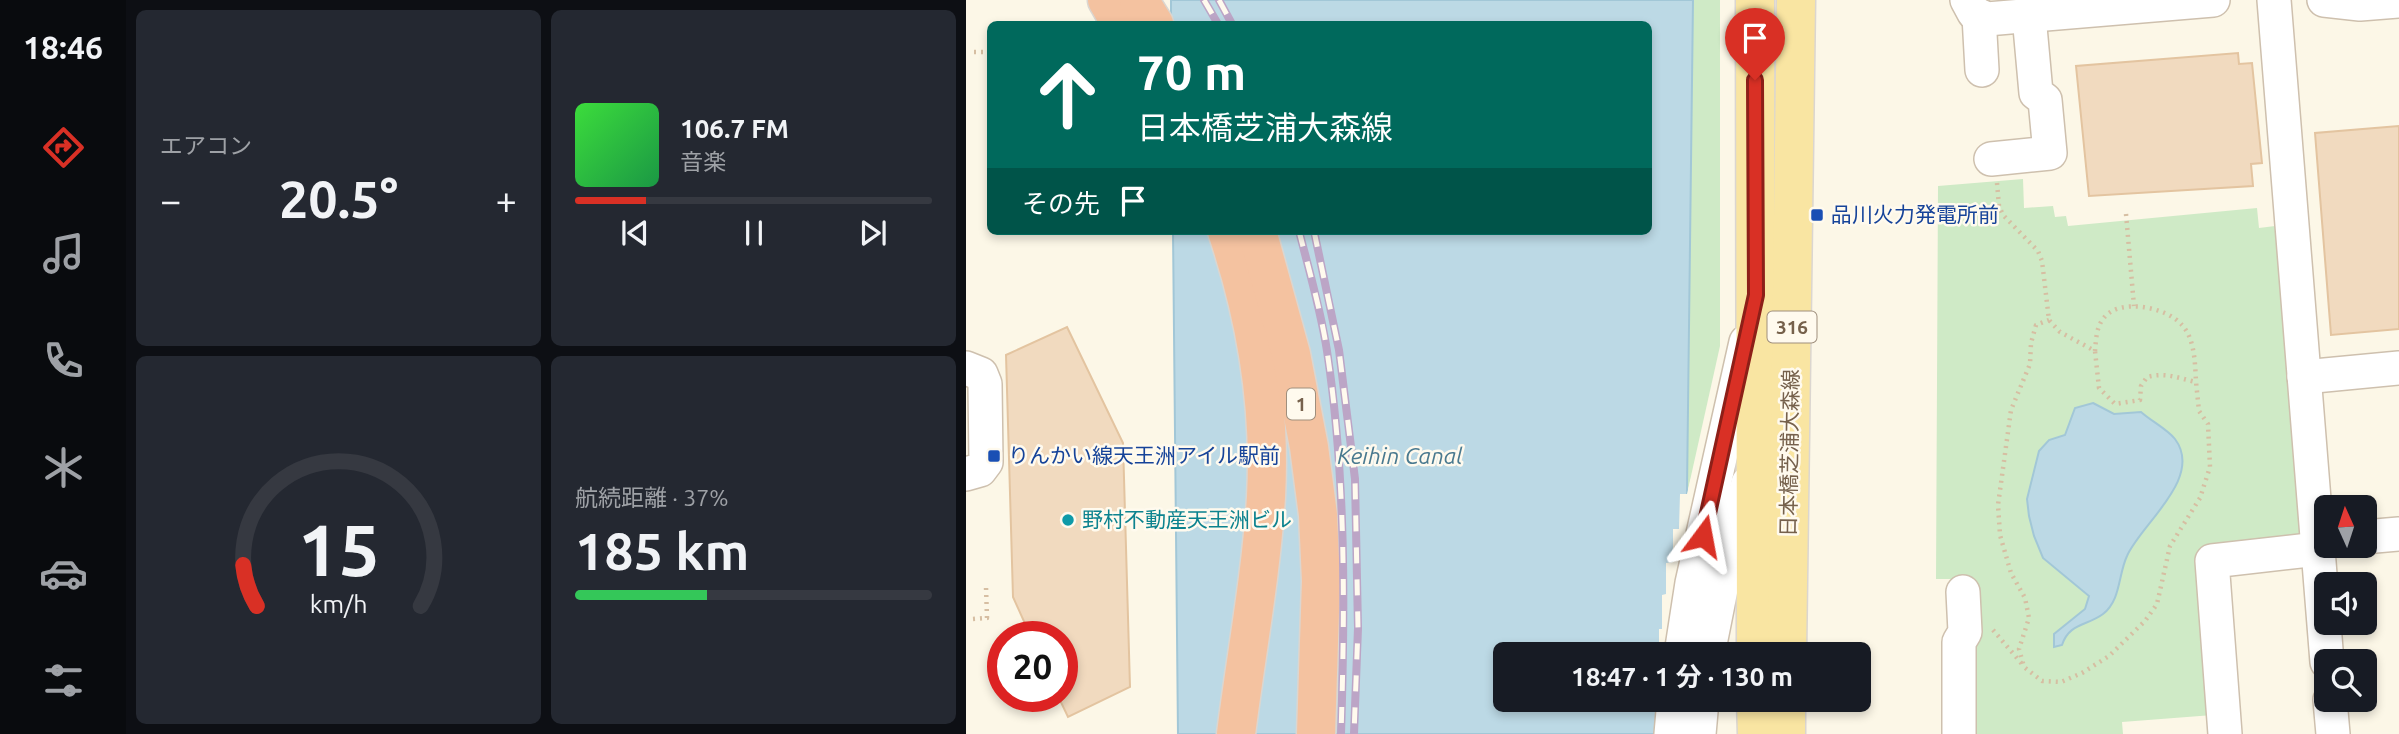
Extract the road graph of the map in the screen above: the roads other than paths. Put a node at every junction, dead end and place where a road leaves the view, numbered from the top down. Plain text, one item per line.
1 (1107, 0) edge
2 (1139, 0) edge
3 (1755, 0) edge
4 (1796, 0) edge
5 (2213, 0) edge
6 (2274, 0) edge
7 (2324, 0) edge
8 (2399, 1) edge
9 (2157, 2) edge
10 (2360, 2) edge
11 (1973, 8) edge
12 (2029, 16) junction
13 (1119, 21) edge
14 (1152, 21) edge
15 (1982, 70) dead end
16 (1994, 171) road end
17 (1228, 235) edge
18 (1258, 235) edge
19 (1756, 295) junction
20 (966, 368) edge
21 (2399, 368) edge
22 (2304, 377) junction
23 (1756, 454) junction
24 (966, 474) edge
25 (2315, 495) edge
26 (2399, 534) edge
27 (2377, 536) edge
28 (2314, 544) edge
29 (2321, 558) edge
30 (1963, 592) dead end
31 (1683, 642) edge
32 (1709, 642) edge
33 (1756, 642) edge
34 (1787, 642) edge
35 (2326, 649) edge
36 (1673, 712) edge
37 (1701, 712) edge
38 (1756, 712) edge
39 (1786, 712) edge
40 (2331, 712) edge
41 (1236, 734) edge
42 (1316, 734) edge
43 (1671, 734) edge
44 (1699, 734) edge
45 (1756, 734) edge
46 (1786, 734) edge
47 (1958, 734) edge
48 (2225, 734) edge
49 (2333, 734) edge

1 - 13 highway
2 - 14 highway
3 - 19 main road, 日本橋芝浦大森線 / 316
4 - 34 main road, 日本橋芝浦大森線 / 316
5 - 9 lane
6 - 22 lane
7 - 10 lane
8 - 10 lane
9 - 12 lane
11 - 12 lane
11 - 15 lane
12 - 16 lane
17 - 41 highway, 1
18 - 42 highway, 1
19 - 23 main road, 日本橋芝浦大森線 / 316
19 - 31 lane
20 - 24 lane
21 - 22 lane
22 - 25 lane
23 - 32 lane
23 - 33 main road, 日本橋芝浦大森線 / 316
26 - 27 lane
28 - 48 lane
29 - 35 lane
30 - 47 lane
36 - 43 lane
37 - 44 lane
38 - 45 main road
39 - 46 main road
40 - 49 lane

